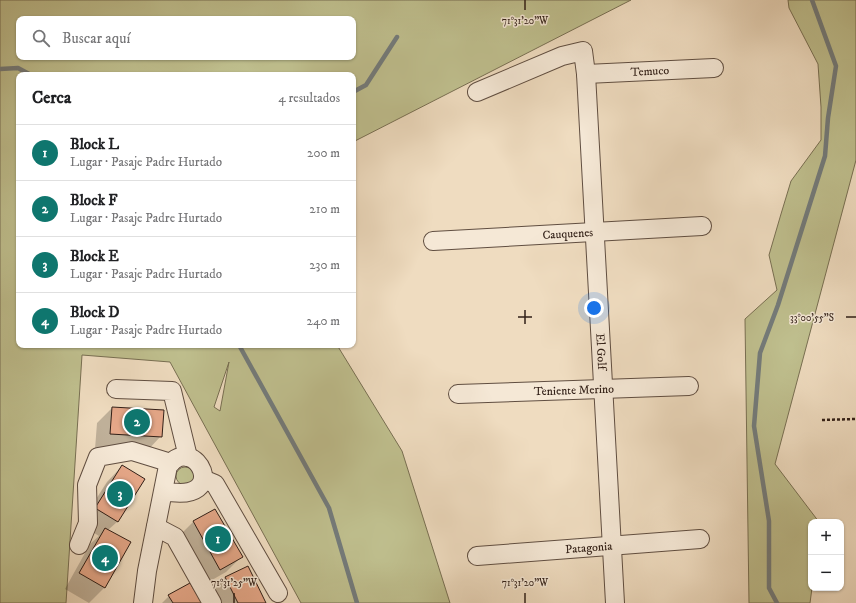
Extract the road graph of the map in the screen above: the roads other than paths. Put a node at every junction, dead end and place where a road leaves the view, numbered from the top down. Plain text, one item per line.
1 (714, 68) dead end
2 (586, 74) junction
3 (477, 92) dead end
4 (702, 226) dead end
5 (594, 232) junction
6 (433, 241) dead end
7 (689, 386) dead end
8 (116, 389) dead end
9 (602, 389) junction
10 (458, 394) dead end
11 (188, 457) junction
12 (171, 463) junction
13 (203, 479) junction
14 (164, 491) junction
15 (156, 527) junction
16 (700, 539) dead end
17 (79, 545) dead end
18 (612, 547) junction
19 (477, 556) dead end
20 (278, 593) dead end
21 (143, 603) edge
22 (212, 603) edge
23 (615, 603) edge

1 - 2 street, Temuco
2 - 3 street, El Golf
2 - 5 street, El Golf
4 - 5 street, Cauquenes
5 - 6 street, Cauquenes
5 - 9 street, El Golf
7 - 9 street, Teniente Merino
8 - 11 street
9 - 10 street, Teniente Merino
9 - 18 street, El Golf
11 - 12 street
11 - 13 street
12 - 14 street
12 - 17 street
13 - 14 street
13 - 20 street
14 - 15 street
15 - 21 street
15 - 22 street
16 - 18 street, Patagonia
18 - 19 street, Patagonia
18 - 23 street, El Golf

